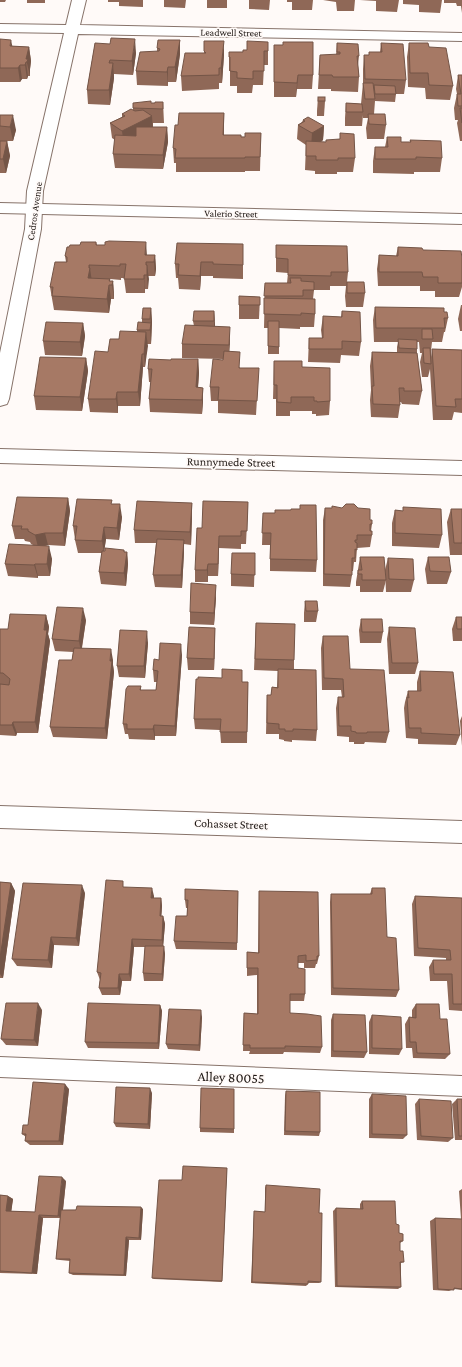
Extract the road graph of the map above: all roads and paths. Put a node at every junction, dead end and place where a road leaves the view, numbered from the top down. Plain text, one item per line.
1 (79, 0) edge
2 (0, 28) edge
3 (74, 29) junction
4 (462, 37) edge
5 (0, 208) edge
6 (34, 209) junction
7 (462, 218) edge
8 (0, 399) edge
9 (0, 456) edge
10 (462, 468) edge
11 (0, 817) edge
12 (462, 832) edge
13 (0, 1068) edge
14 (462, 1086) edge

1 - 3 street, Cedros Avenue
2 - 3 street, Leadwell Street
3 - 4 street, Leadwell Street
3 - 6 street, Cedros Avenue
5 - 6 street, Valerio Street
6 - 7 street, Valerio Street
6 - 8 street, Cedros Avenue
9 - 10 street, Runnymede Street
11 - 12 street, Cohasset Street
13 - 14 lane, Alley 80055

